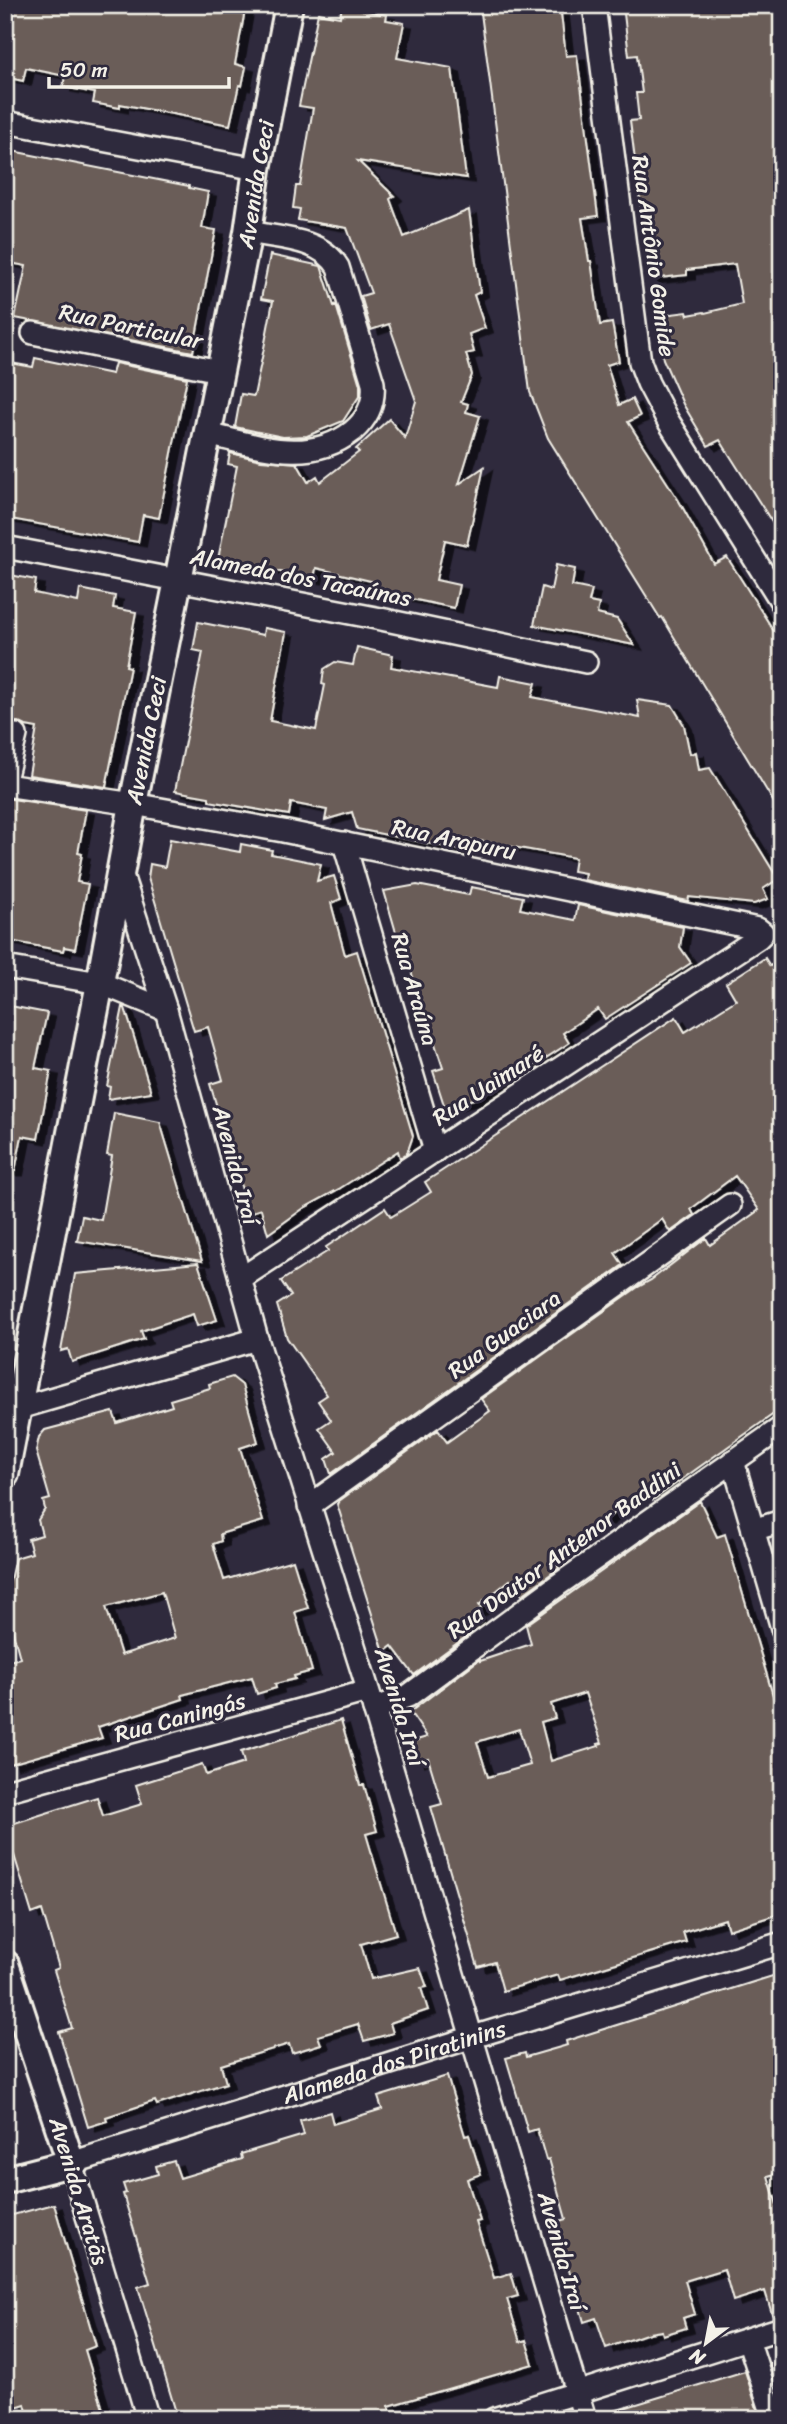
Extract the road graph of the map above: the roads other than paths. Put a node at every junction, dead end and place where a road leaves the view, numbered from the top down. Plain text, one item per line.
1 (289, 5) edge
2 (594, 5) edge
3 (5, 122) edge
4 (257, 169) junction
5 (248, 232) junction
6 (33, 333) dead end
7 (219, 371) junction
8 (207, 434) junction
9 (5, 547) edge
10 (179, 580) junction
11 (782, 603) edge
12 (586, 662) dead end
13 (16, 735) dead end
14 (5, 779) edge
15 (5, 785) edge
16 (133, 804) junction
17 (344, 843) junction
18 (121, 872) junction
19 (763, 933) joint
20 (5, 968) edge
21 (100, 984) junction
22 (166, 1010) junction
23 (435, 1151) junction
24 (730, 1205) dead end
25 (240, 1279) junction
26 (257, 1339) junction
27 (12, 1407) edge
28 (782, 1427) edge
29 (733, 1461) junction
30 (5, 1474) edge
31 (309, 1506) junction
32 (782, 1521) edge
33 (753, 1530) junction
34 (782, 1628) edge
35 (371, 1700) junction
36 (5, 1791) edge
37 (782, 1943) edge
38 (5, 1964) edge
39 (473, 2037) junction
40 (71, 2163) junction
41 (5, 2180) edge
42 (782, 2328) edge
43 (748, 2339) junction
44 (576, 2392) junction
45 (148, 2419) edge
46 (495, 2419) edge
47 (585, 2419) edge
48 (774, 2419) edge

1 - 4 street, Avenida Ceci
2 - 11 street, Rua Antônio Gomide
3 - 4 street
4 - 5 street, Avenida Ceci
5 - 7 street, Avenida Ceci
5 - 8 street
6 - 7 street, Rua Particular
7 - 8 street, Avenida Ceci
8 - 10 street, Avenida Ceci
9 - 10 street, Alameda dos Tacaúnas
10 - 12 street, Alameda dos Tacaúnas
10 - 16 street, Avenida Ceci
13 - 14 street
15 - 16 street, Rua Arapuru
16 - 17 street, Rua Arapuru
16 - 18 street, Avenida Ceci
17 - 19 street, Rua Arapuru
17 - 23 street, Rua Araúna
18 - 21 street, Avenida Ceci
18 - 22 street, Avenida Iraí
19 - 23 street, Rua Uaimaré
20 - 21 street
21 - 22 street
21 - 27 street, Avenida Ceci
22 - 25 street, Avenida Iraí
23 - 25 street, Rua Uaimaré
24 - 31 street, Rua Guaciara
25 - 26 street, Avenida Iraí
26 - 27 street
26 - 31 street, Avenida Iraí
27 - 30 street, Avenida Ceci
28 - 29 street, Rua Doutor Antenor Baddini
29 - 33 street
29 - 35 street, Rua Doutor Antenor Baddini
31 - 35 street, Avenida Iraí
32 - 33 street
33 - 34 street
35 - 36 street, Rua Caningás
35 - 39 street, Avenida Iraí
37 - 39 street, Alameda dos Piratinins
38 - 40 street, Avenida Aratãs
39 - 40 street, Alameda dos Piratinins
39 - 44 street, Avenida Iraí
40 - 41 street, Alameda dos Piratinins
40 - 45 street, Avenida Aratãs
42 - 43 street
43 - 44 street
43 - 48 street
44 - 46 street
44 - 47 street, Avenida Iraí

